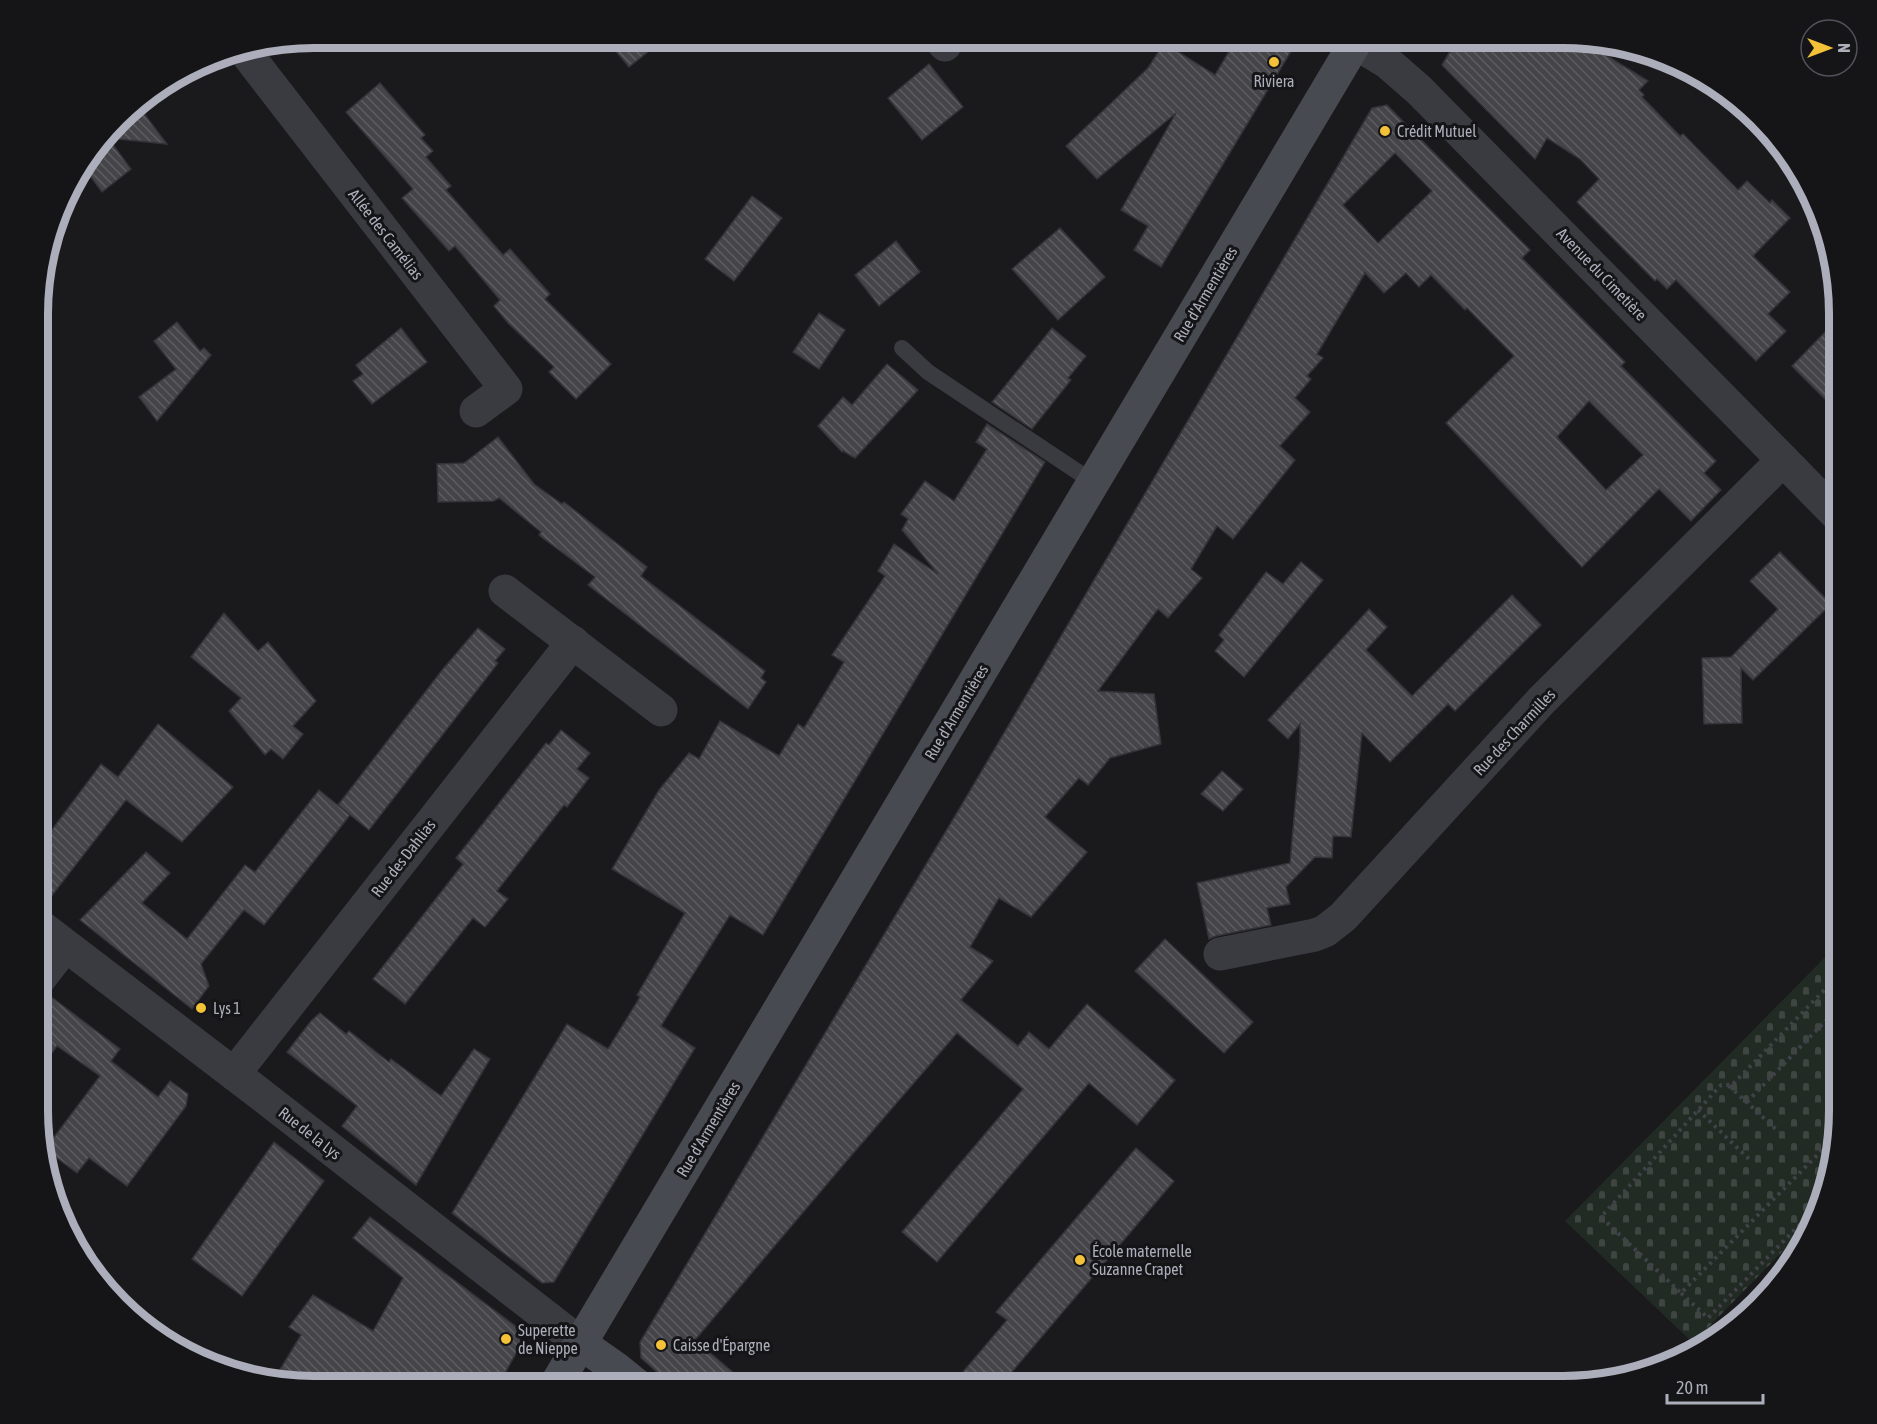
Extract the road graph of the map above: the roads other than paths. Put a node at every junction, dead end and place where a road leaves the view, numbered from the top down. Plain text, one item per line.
1 (1353, 48) edge
2 (1367, 48) edge
3 (249, 56) edge
4 (902, 348) dead end
5 (476, 411) dead end
6 (1783, 460) junction
7 (1093, 482) junction
8 (1829, 506) edge
9 (505, 591) dead end
10 (573, 642) junction
11 (661, 710) dead end
12 (48, 932) edge
13 (65, 946) junction
14 (1220, 954) dead end
15 (48, 968) edge
16 (234, 1074) junction
17 (580, 1343) junction
18 (561, 1376) edge
19 (626, 1376) edge

1 - 7 main road, Rue d'Armentières
2 - 6 street, Avenue du Cimetière
3 - 5 street, Allée des Camélias
4 - 7 lane
6 - 8 street, Avenue du Cimetière
6 - 14 street, Rue des Charmilles
7 - 17 main road, Rue d'Armentières
9 - 10 street
10 - 11 street
10 - 16 street, Rue des Dahlias
12 - 13 street, Rue de la Lys
13 - 15 street
13 - 16 street, Rue de la Lys
16 - 17 street, Rue de la Lys
17 - 18 main road, Rue d'Armentières
17 - 19 main road

